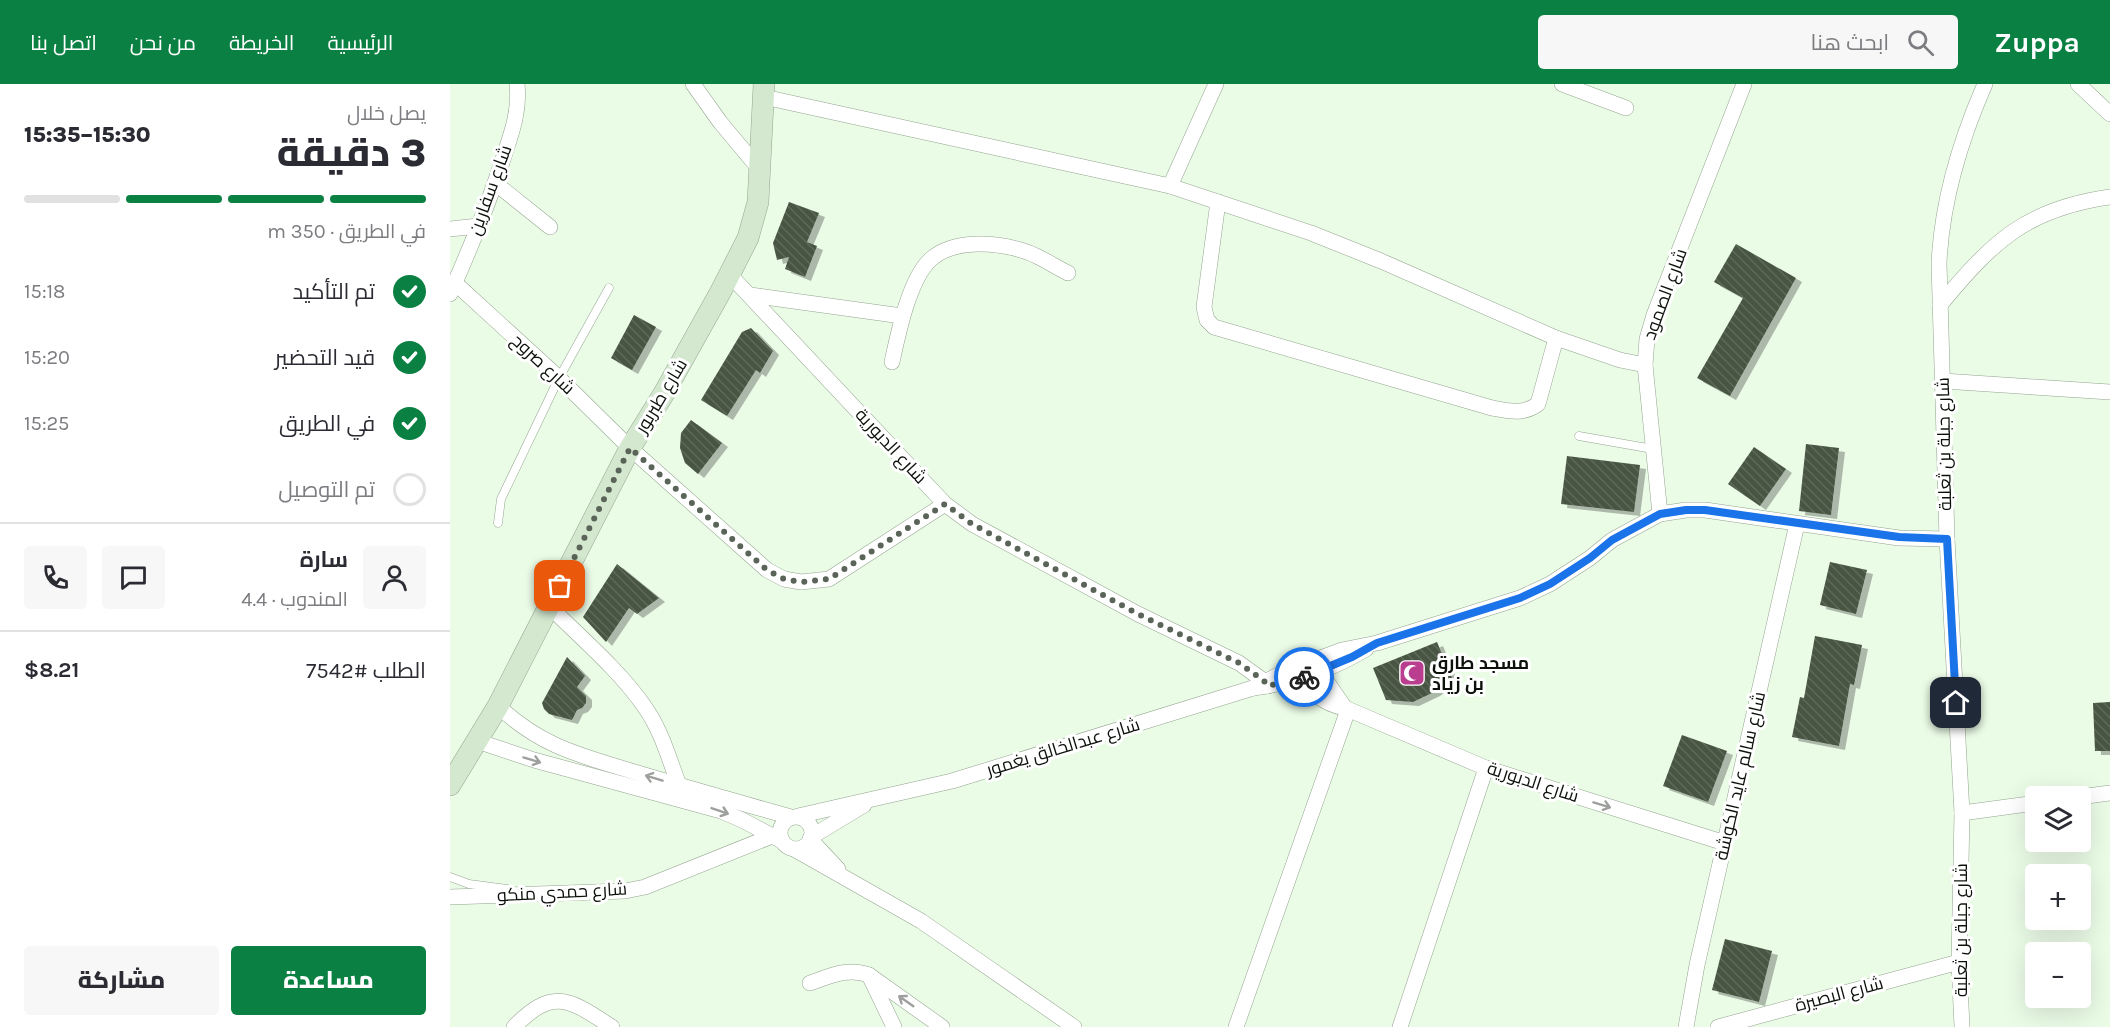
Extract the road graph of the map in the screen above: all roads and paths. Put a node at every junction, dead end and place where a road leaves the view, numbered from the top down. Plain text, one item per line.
1 (517, 84) edge
2 (693, 84) edge
3 (1216, 84) edge
4 (1562, 84) edge
5 (1744, 84) edge
6 (1985, 84) edge
7 (2078, 84) edge
8 (764, 90) edge
9 (1626, 108) dead end
10 (2110, 114) edge
11 (760, 170) junction
12 (495, 183) junction
13 (1170, 186) junction
14 (2110, 197) edge
15 (1218, 202) junction
16 (478, 226) junction
17 (550, 227) dead end
18 (450, 230) edge
19 (1068, 273) dead end
20 (730, 275) junction
21 (452, 288) edge
22 (609, 288) dead end
23 (750, 295) junction
24 (1940, 305) junction
25 (902, 316) junction
26 (1556, 338) junction
27 (892, 362) dead end
28 (1645, 365) junction
29 (559, 378) junction
30 (1943, 381) junction
31 (2110, 392) edge
32 (1579, 436) dead end
33 (630, 448) junction
34 (1653, 449) junction
35 (945, 504) junction
36 (1660, 514) junction
37 (498, 523) dead end
38 (1797, 525) junction
39 (1947, 539) junction
40 (549, 606) junction
41 (1316, 665) junction
42 (1298, 673) junction
43 (1262, 685) junction
44 (498, 706) junction
45 (1347, 709) junction
46 (477, 741) junction
47 (1486, 768) junction
48 (450, 785) edge
49 (679, 785) junction
50 (2110, 793) edge
51 (2091, 796) edge
52 (872, 800) junction
53 (2025, 804) edge
54 (1962, 813) junction
55 (794, 817) junction
56 (811, 838) junction
57 (783, 842) junction
58 (1725, 843) junction
59 (845, 876) junction
60 (450, 877) edge
61 (532, 893) junction
62 (450, 897) edge
63 (1959, 962) junction
64 (869, 975) junction
65 (810, 983) dead end
66 (514, 1027) edge
67 (612, 1027) edge
68 (894, 1027) edge
69 (942, 1027) edge
70 (1074, 1027) edge
71 (1236, 1027) edge
72 (1400, 1027) edge
73 (1686, 1027) edge
74 (1718, 1027) edge
75 (1962, 1027) edge

1 - 12 street, شارع سفارين
2 - 11 street
3 - 13 street
4 - 9 street
5 - 28 street, شارع الصمود
6 - 24 street, شارع جبلة بن ثعلبة
7 - 10 street
8 - 11 street, شارع طبربور
8 - 13 street
11 - 20 street, شارع طبربور
12 - 16 street, شارع سفارين
12 - 17 street
13 - 15 street
14 - 24 street
15 - 26 street
15 - 26 street
16 - 18 street
16 - 21 street, شارع سفارين
19 - 25 street
20 - 23 street, شارع الدبورية
20 - 33 street, شارع طبربور
21 - 29 street, شارع صروح
22 - 29 lane
23 - 25 street
23 - 35 street, شارع الدبورية
24 - 30 street, شارع جبلة بن ثعلبة
25 - 27 street
26 - 28 street
28 - 34 street, شارع الصمود
29 - 33 street, شارع صروح
29 - 37 lane
30 - 31 street
30 - 39 street, شارع جبلة بن ثعلبة
32 - 34 lane
33 - 35 street, شارع صروح
33 - 40 street, شارع طبربور
34 - 36 street, شارع الصمود
35 - 43 street, شارع الدبورية
36 - 38 street, شارع عبدالخالق يغمور
36 - 41 street, شارع عبدالخالق يغمور
38 - 39 street, شارع عبدالخالق يغمور
38 - 58 street, شارع سالم عايد الكوشة
39 - 54 street, شارع جبلة بن ثعلبة
40 - 44 street, شارع طبربور
40 - 49 street
41 - 42 street, شارع عبدالخالق يغمور
41 - 45 street
42 - 43 street, شارع عبدالخالق يغمور
42 - 45 street, شارع الدبورية
43 - 52 street, شارع عبدالخالق يغمور
44 - 46 street, شارع طبربور
49 -> 44 street
45 - 47 street, شارع الدبورية
45 - 71 street
46 - 48 street, شارع طبربور
46 -> 57 street
47 -> 58 street, شارع الدبورية
47 - 72 street
49 - 55 street
50 - 51 street
52 - 55 street, شارع عبدالخالق يغمور
52 - 56 street, شارع عبدالخالق يغمور
53 - 54 street
54 - 63 street, شارع جبلة بن ثعلبة
55 - 56 street
55 - 57 street
56 - 57 street
56 - 59 street
57 - 59 street
57 - 61 street, شارع حمدي منكو
58 - 73 street, شارع سالم عايد الكوشة
59 - 70 street
60 - 61 lane
61 - 62 street, شارع حمدي منكو
63 - 74 street, شارع البصيرة
63 - 75 street, شارع جبلة بن ثعلبة
64 - 65 street
64 - 68 street
69 -> 64 street
66 - 67 street

